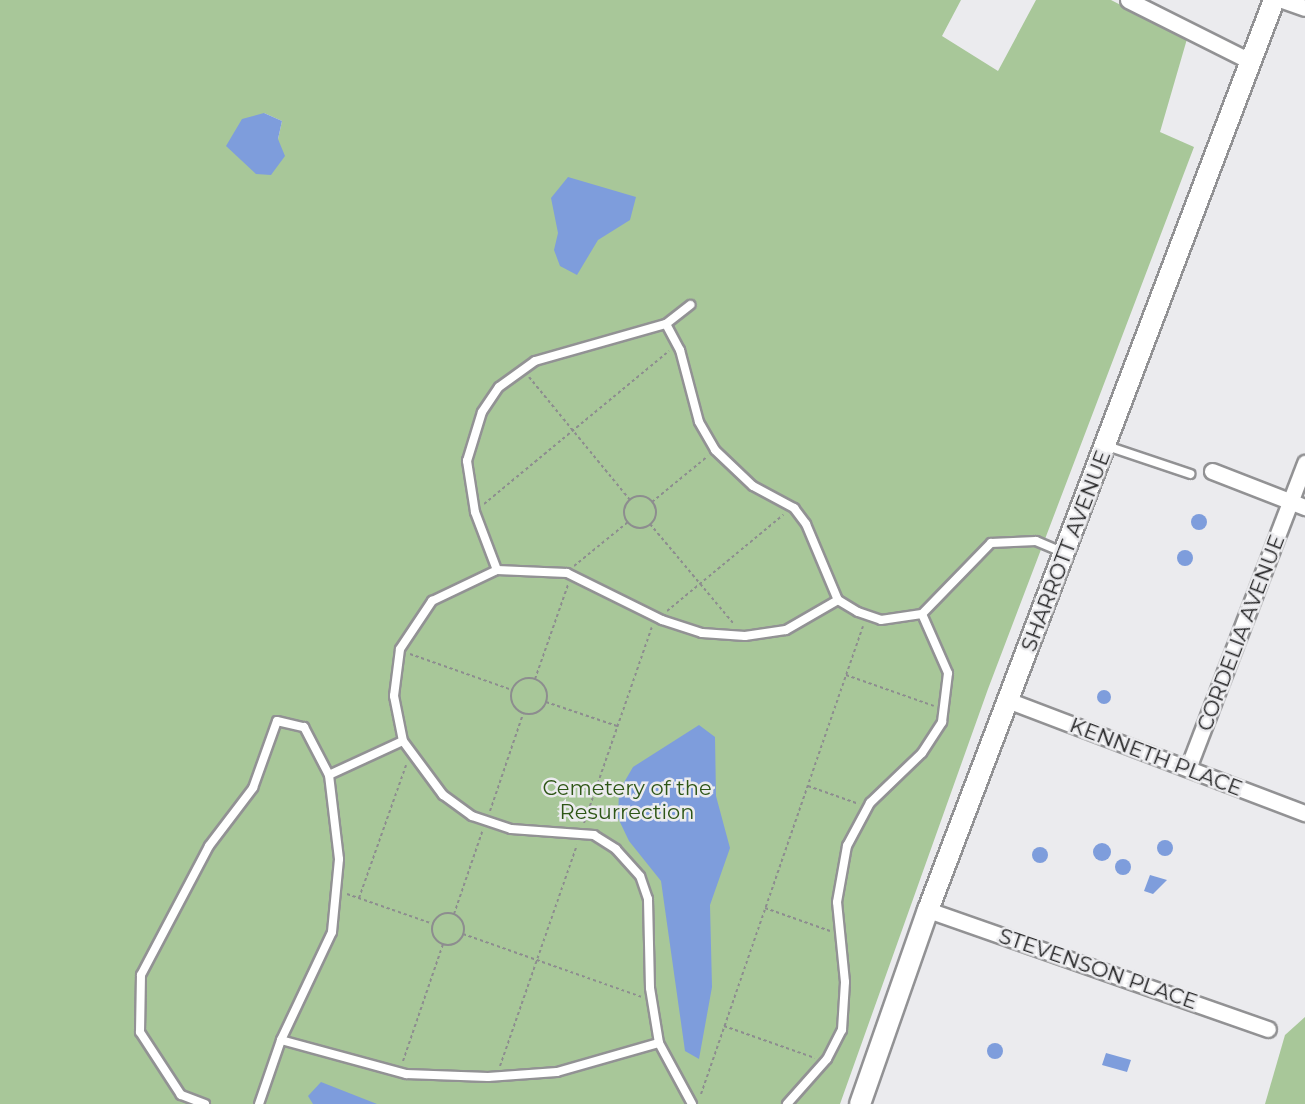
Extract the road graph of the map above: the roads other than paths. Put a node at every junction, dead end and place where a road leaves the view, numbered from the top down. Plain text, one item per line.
1 (1128, 0) edge
2 (1274, 0) edge
3 (1282, 0) edge
4 (1305, 8) edge
5 (1248, 60) junction
6 (690, 305) dead end
7 (666, 324) junction
8 (1107, 446) junction
9 (1305, 463) edge
10 (1212, 471) dead end
11 (1190, 474) dead end
12 (1299, 505) edge
13 (1066, 554) junction
14 (497, 570) junction
15 (838, 600) junction
16 (922, 614) junction
17 (1007, 700) junction
18 (403, 741) junction
19 (1188, 768) junction
20 (329, 775) junction
21 (1305, 813) edge
22 (928, 910) junction
23 (1268, 1029) dead end
24 (281, 1040) junction
25 (659, 1043) junction
26 (205, 1104) edge
27 (259, 1104) edge
28 (692, 1104) edge
29 (787, 1104) edge
30 (860, 1104) edge

1 - 5 street
2 - 5 street, SHARROTT AVENUE
3 - 4 street
5 - 8 street, SHARROTT AVENUE
6 - 7 lane
7 - 14 lane
7 - 15 lane
8 - 11 lane
8 - 13 street, SHARROTT AVENUE
9 - 12 street, CORDELIA AVENUE
10 - 12 street
12 - 19 street, CORDELIA AVENUE
13 - 16 lane
13 - 17 street, SHARROTT AVENUE
14 - 15 lane
14 - 18 lane
15 - 16 lane
16 - 29 lane
17 - 19 street, KENNETH PLACE
17 - 22 street, SHARROTT AVENUE
18 - 20 lane
18 - 25 lane
19 - 21 street, KENNETH PLACE
20 - 24 lane
20 - 26 lane
22 - 23 street, STEVENSON PLACE
22 - 30 street, SHARROTT AVENUE
24 - 25 lane
24 - 27 lane
25 - 28 lane

